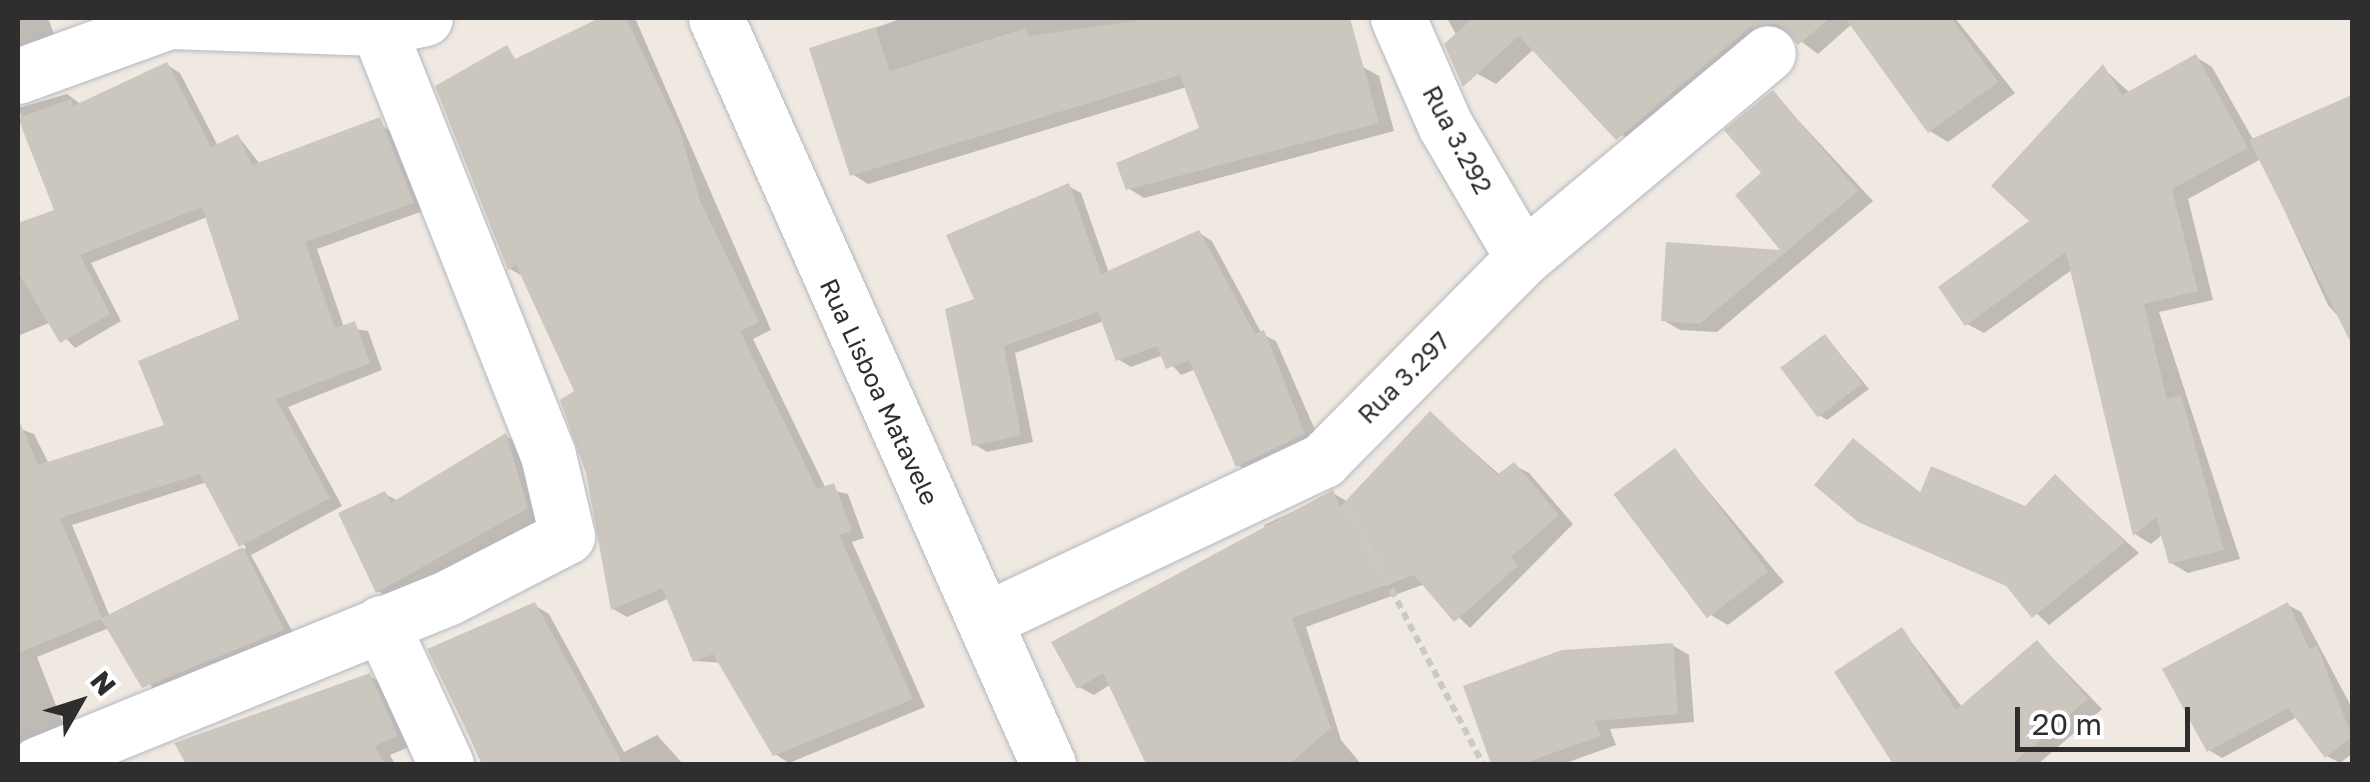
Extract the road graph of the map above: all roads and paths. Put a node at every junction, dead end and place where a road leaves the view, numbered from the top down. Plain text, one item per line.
1 (716, 18) edge
2 (1398, 18) edge
3 (402, 23) edge
4 (1768, 53) dead end
5 (18, 76) edge
6 (1523, 258) junction
7 (1323, 460) junction
8 (985, 620) junction
9 (381, 623) junction
10 (38, 764) edge
11 (446, 764) edge
12 (1048, 764) edge
13 (1484, 764) edge

1 - 8 street, Rua Lisboa Matavele
2 - 6 street, Rua 3.292
3 - 5 street
3 - 9 street
4 - 6 street, Rua 3.297
6 - 7 street, Rua 3.297
7 - 8 street, Rua 3.297
7 - 13 path
8 - 12 street, Rua Lisboa Matavele
9 - 10 street
9 - 11 street

